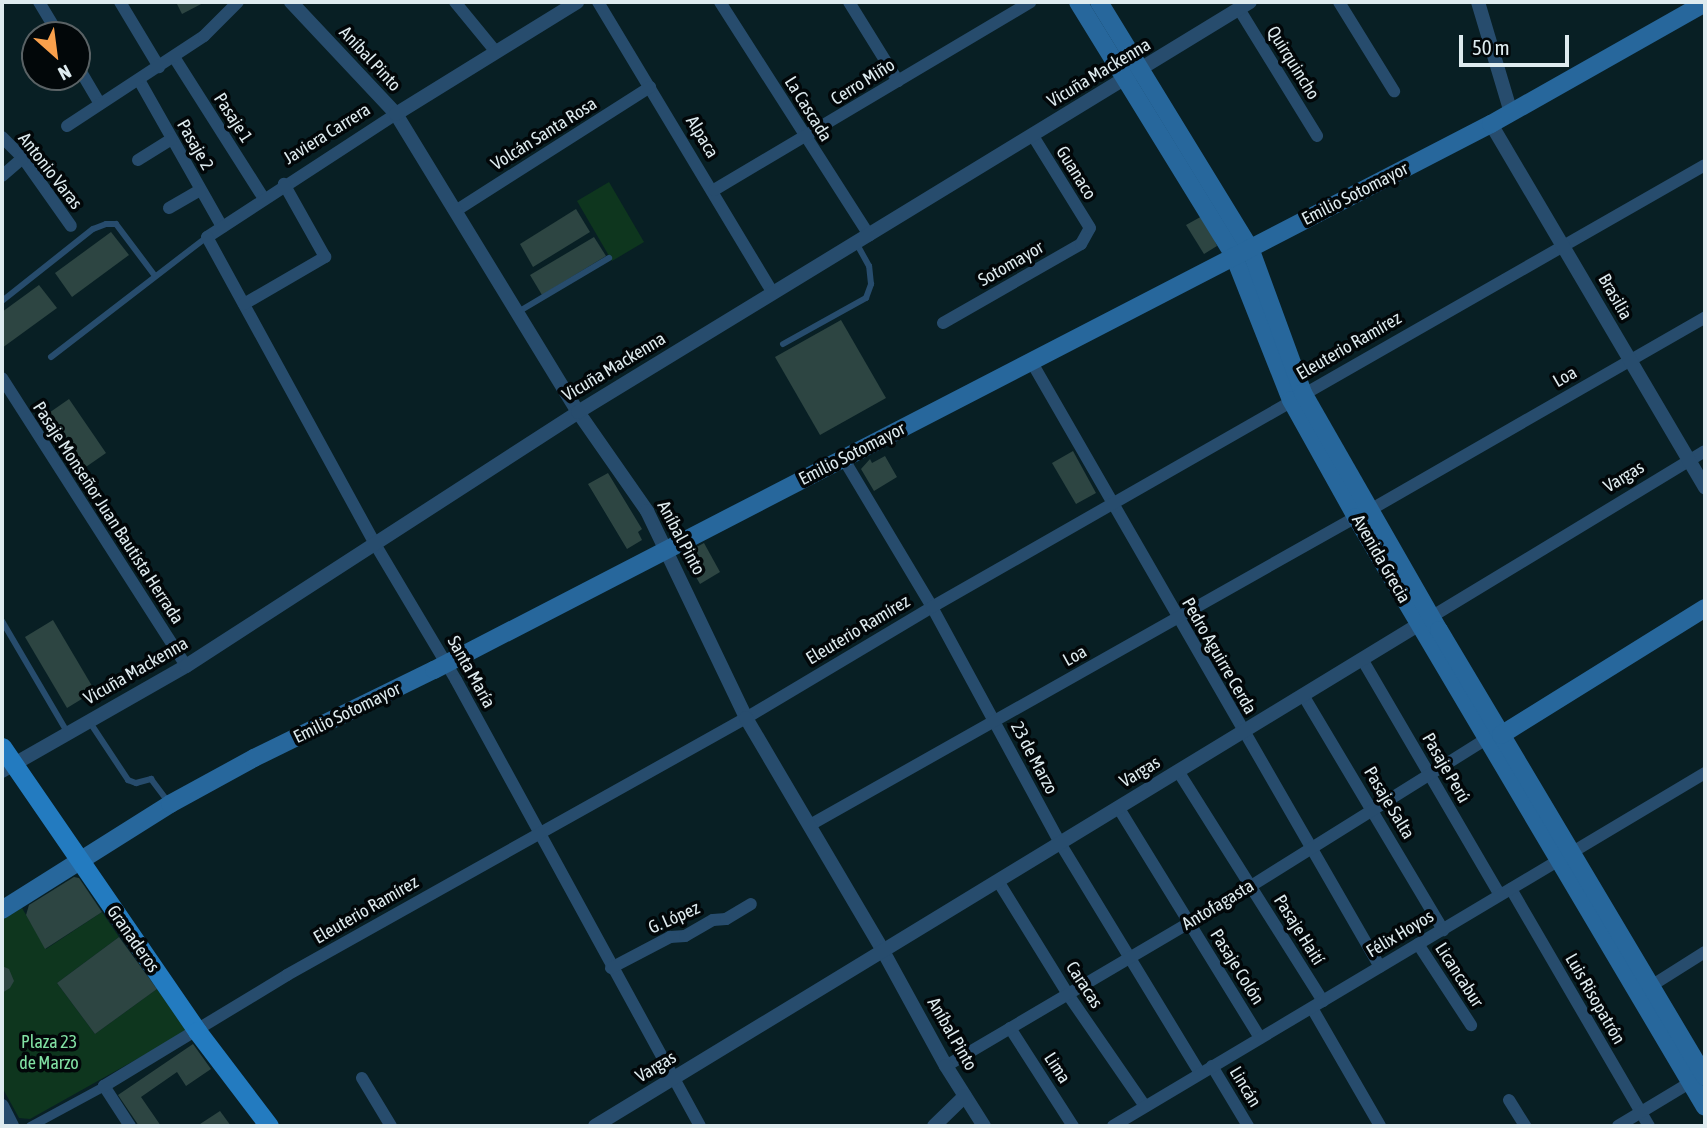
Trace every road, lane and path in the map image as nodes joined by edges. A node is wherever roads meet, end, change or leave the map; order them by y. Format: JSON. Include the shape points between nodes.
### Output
{"nodes":[{"id":1,"x":40,"y":2,"type":"edge"},
{"id":2,"x":120,"y":2,"type":"edge"},
{"id":3,"x":238,"y":2,"type":"edge"},
{"id":4,"x":291,"y":2,"type":"edge"},
{"id":5,"x":455,"y":2,"type":"edge"},
{"id":6,"x":577,"y":2,"type":"edge"},
{"id":7,"x":598,"y":2,"type":"edge"},
{"id":8,"x":720,"y":2,"type":"edge"},
{"id":9,"x":849,"y":2,"type":"edge"},
{"id":10,"x":1030,"y":2,"type":"edge"},
{"id":11,"x":1078,"y":2,"type":"edge"},
{"id":12,"x":1099,"y":2,"type":"edge"},
{"id":13,"x":1339,"y":2,"type":"edge"},
{"id":14,"x":1478,"y":2,"type":"edge"},
{"id":15,"x":1705,"y":3,"type":"edge"},
{"id":16,"x":1245,"y":5,"type":"edge"},
{"id":17,"x":51,"y":21,"type":"edge"},
{"id":18,"x":496,"y":52,"type":"junction"},
{"id":19,"x":174,"y":57,"type":"junction"},
{"id":20,"x":159,"y":67,"type":"junction"},
{"id":21,"x":1133,"y":75,"type":"junction"},
{"id":22,"x":139,"y":80,"type":"junction"},
{"id":23,"x":898,"y":80,"type":"junction"},
{"id":24,"x":650,"y":87,"type":"junction"},
{"id":25,"x":91,"y":89,"type":"edge"},
{"id":26,"x":1394,"y":91,"type":"dead end"},
{"id":27,"x":100,"y":104,"type":"junction"},
{"id":28,"x":1511,"y":113,"type":"junction"},
{"id":29,"x":396,"y":114,"type":"junction"},
{"id":30,"x":1491,"y":124,"type":"junction"},
{"id":31,"x":67,"y":125,"type":"dead end"},
{"id":32,"x":1317,"y":135,"type":"dead end"},
{"id":33,"x":1033,"y":136,"type":"junction"},
{"id":34,"x":2,"y":137,"type":"edge"},
{"id":35,"x":806,"y":138,"type":"junction"},
{"id":36,"x":171,"y":139,"type":"junction"},
{"id":37,"x":23,"y":158,"type":"junction"},
{"id":38,"x":138,"y":160,"type":"dead end"},
{"id":39,"x":1705,"y":165,"type":"edge"},
{"id":40,"x":2,"y":176,"type":"edge"},
{"id":41,"x":284,"y":184,"type":"junction"},
{"id":42,"x":201,"y":190,"type":"junction"},
{"id":43,"x":713,"y":190,"type":"junction"},
{"id":44,"x":263,"y":197,"type":"junction"},
{"id":45,"x":169,"y":208,"type":"dead end"},
{"id":46,"x":457,"y":210,"type":"junction"},
{"id":47,"x":71,"y":226,"type":"dead end"},
{"id":48,"x":222,"y":227,"type":"junction"},
{"id":49,"x":1090,"y":228,"type":"joint"},
{"id":50,"x":207,"y":237,"type":"junction"},
{"id":51,"x":862,"y":239,"type":"junction"},
{"id":52,"x":1563,"y":246,"type":"junction"},
{"id":53,"x":1242,"y":252,"type":"junction"},
{"id":54,"x":609,"y":258,"type":"dead end"},
{"id":55,"x":155,"y":276,"type":"junction"},
{"id":56,"x":773,"y":293,"type":"junction"},
{"id":57,"x":2,"y":301,"type":"edge"},
{"id":58,"x":244,"y":304,"type":"junction"},
{"id":59,"x":518,"y":312,"type":"junction"},
{"id":60,"x":1705,"y":317,"type":"edge"},
{"id":61,"x":943,"y":323,"type":"dead end"},
{"id":62,"x":783,"y":344,"type":"dead end"},
{"id":63,"x":51,"y":357,"type":"dead end"},
{"id":64,"x":1629,"y":359,"type":"junction"},
{"id":65,"x":1031,"y":361,"type":"junction"},
{"id":66,"x":2,"y":378,"type":"edge"},
{"id":67,"x":1297,"y":397,"type":"junction"},
{"id":68,"x":578,"y":412,"type":"junction"},
{"id":69,"x":1705,"y":451,"type":"edge"},
{"id":70,"x":843,"y":458,"type":"junction"},
{"id":71,"x":1689,"y":460,"type":"junction"},
{"id":72,"x":1705,"y":488,"type":"edge"},
{"id":73,"x":1111,"y":504,"type":"junction"},
{"id":74,"x":1363,"y":513,"type":"junction"},
{"id":75,"x":375,"y":544,"type":"junction"},
{"id":76,"x":668,"y":549,"type":"junction"},
{"id":77,"x":932,"y":607,"type":"junction"},
{"id":78,"x":1705,"y":608,"type":"edge"},
{"id":79,"x":1178,"y":620,"type":"junction"},
{"id":80,"x":1425,"y":620,"type":"junction"},
{"id":81,"x":2,"y":621,"type":"edge"},
{"id":82,"x":1362,"y":659,"type":"junction"},
{"id":83,"x":446,"y":663,"type":"junction"},
{"id":84,"x":186,"y":666,"type":"junction"},
{"id":85,"x":1303,"y":695,"type":"junction"},
{"id":86,"x":746,"y":718,"type":"junction"},
{"id":87,"x":89,"y":721,"type":"junction"},
{"id":88,"x":995,"y":721,"type":"junction"},
{"id":89,"x":1243,"y":731,"type":"junction"},
{"id":90,"x":68,"y":734,"type":"junction"},
{"id":91,"x":1494,"y":737,"type":"junction"},
{"id":92,"x":2,"y":747,"type":"edge"},
{"id":93,"x":7,"y":768,"type":"edge"},
{"id":94,"x":1178,"y":771,"type":"junction"},
{"id":95,"x":1705,"y":773,"type":"edge"},
{"id":96,"x":1430,"y":774,"type":"junction"},
{"id":97,"x":170,"y":804,"type":"junction"},
{"id":98,"x":1118,"y":807,"type":"junction"},
{"id":99,"x":1374,"y":810,"type":"junction"},
{"id":100,"x":810,"y":825,"type":"junction"},
{"id":101,"x":538,"y":832,"type":"junction"},
{"id":102,"x":1060,"y":843,"type":"junction"},
{"id":103,"x":1312,"y":848,"type":"junction"},
{"id":104,"x":1565,"y":856,"type":"junction"},
{"id":105,"x":79,"y":861,"type":"junction"},
{"id":106,"x":998,"y":881,"type":"junction"},
{"id":107,"x":1251,"y":886,"type":"junction"},
{"id":108,"x":1505,"y":892,"type":"junction"},
{"id":109,"x":751,"y":904,"type":"dead end"},
{"id":110,"x":2,"y":910,"type":"edge"},
{"id":111,"x":1189,"y":923,"type":"junction"},
{"id":112,"x":1443,"y":930,"type":"junction"},
{"id":113,"x":1418,"y":944,"type":"junction"},
{"id":114,"x":883,"y":951,"type":"junction"},
{"id":115,"x":1705,"y":953,"type":"edge"},
{"id":116,"x":1129,"y":958,"type":"junction"},
{"id":117,"x":1380,"y":967,"type":"junction"},
{"id":118,"x":611,"y":968,"type":"junction"},
{"id":119,"x":1651,"y":986,"type":"junction"},
{"id":120,"x":1069,"y":996,"type":"junction"},
{"id":121,"x":1317,"y":1004,"type":"junction"},
{"id":122,"x":1471,"y":1025,"type":"dead end"},
{"id":123,"x":1010,"y":1028,"type":"junction"},
{"id":124,"x":197,"y":1031,"type":"junction"},
{"id":125,"x":1260,"y":1038,"type":"junction"},
{"id":126,"x":946,"y":1066,"type":"junction"},
{"id":127,"x":1212,"y":1066,"type":"junction"},
{"id":128,"x":1199,"y":1072,"type":"junction"},
{"id":129,"x":362,"y":1078,"type":"dead end"},
{"id":130,"x":673,"y":1079,"type":"junction"},
{"id":131,"x":1698,"y":1080,"type":"edge"},
{"id":132,"x":104,"y":1086,"type":"junction"},
{"id":133,"x":965,"y":1096,"type":"junction"},
{"id":134,"x":1509,"y":1100,"type":"dead end"},
{"id":135,"x":2,"y":1106,"type":"edge"},
{"id":136,"x":1145,"y":1106,"type":"junction"},
{"id":137,"x":1705,"y":1107,"type":"edge"},
{"id":138,"x":1641,"y":1113,"type":"junction"},
{"id":139,"x":12,"y":1126,"type":"edge"},
{"id":140,"x":30,"y":1126,"type":"edge"},
{"id":141,"x":130,"y":1126,"type":"edge"},
{"id":142,"x":269,"y":1126,"type":"edge"},
{"id":143,"x":391,"y":1126,"type":"edge"},
{"id":144,"x":595,"y":1126,"type":"edge"},
{"id":145,"x":700,"y":1126,"type":"edge"},
{"id":146,"x":934,"y":1126,"type":"edge"},
{"id":147,"x":984,"y":1126,"type":"edge"},
{"id":148,"x":1073,"y":1126,"type":"edge"},
{"id":149,"x":1115,"y":1126,"type":"edge"},
{"id":150,"x":1248,"y":1126,"type":"edge"},
{"id":151,"x":1380,"y":1126,"type":"edge"},
{"id":152,"x":1525,"y":1126,"type":"edge"},
{"id":153,"x":1618,"y":1126,"type":"edge"},
{"id":154,"x":1649,"y":1126,"type":"edge"}],
"edges":[{"from":1,"to":17,"type":"street"},
{"from":2,"to":20,"type":"street"},
{"from":3,"to":19,"type":"street","via":[[204,36]]},
{"from":4,"to":29,"type":"street","name":"Aníbal Pinto"},
{"from":5,"to":18,"type":"street"},
{"from":6,"to":18,"type":"street","name":"Javiera Carrera"},
{"from":7,"to":24,"type":"street","name":"Alpaca"},
{"from":8,"to":35,"type":"street","name":"La Cascada"},
{"from":9,"to":23,"type":"street"},
{"from":10,"to":23,"type":"street","name":"Cerro Miño"},
{"from":11,"to":21,"type":"main road","name":"Avenida Grecia"},
{"from":12,"to":21,"type":"main road","name":"Avenida Grecia"},
{"from":13,"to":26,"type":"street"},
{"from":14,"to":28,"type":"street"},
{"from":15,"to":28,"type":"main road","name":"Emilio Sotomayor"},
{"from":16,"to":21,"type":"street","name":"Vicuña Mackenna"},
{"from":16,"to":32,"type":"street","name":"Quirquincho"},
{"from":18,"to":29,"type":"street","name":"Javiera Carrera"},
{"from":19,"to":20,"type":"street"},
{"from":19,"to":44,"type":"street","name":"Pasaje 1"},
{"from":20,"to":22,"type":"street"},
{"from":21,"to":33,"type":"street","name":"Vicuña Mackenna"},
{"from":21,"to":53,"type":"main road","name":"Avenida Grecia"},
{"from":22,"to":27,"type":"street"},
{"from":22,"to":36,"type":"street","name":"Pasaje 2"},
{"from":23,"to":35,"type":"street","name":"Cerro Miño"},
{"from":24,"to":43,"type":"street","name":"Alpaca"},
{"from":24,"to":46,"type":"street","name":"Volcán Santa Rosa"},
{"from":25,"to":27,"type":"street"},
{"from":27,"to":31,"type":"street"},
{"from":28,"to":30,"type":"main road","name":"Emilio Sotomayor"},
{"from":29,"to":41,"type":"street","name":"Javiera Carrera"},
{"from":29,"to":46,"type":"street","name":"Aníbal Pinto"},
{"from":30,"to":52,"type":"street","name":"Brasilia"},
{"from":30,"to":53,"type":"main road","name":"Emilio Sotomayor"},
{"from":33,"to":49,"type":"street","name":"Guanaco"},
{"from":33,"to":51,"type":"street","name":"Vicuña Mackenna"},
{"from":34,"to":37,"type":"street","name":"Antonio Varas"},
{"from":35,"to":43,"type":"street","name":"Cerro Miño"},
{"from":35,"to":51,"type":"street","name":"La Cascada"},
{"from":36,"to":38,"type":"street"},
{"from":36,"to":42,"type":"street","name":"Pasaje 2"},
{"from":37,"to":40,"type":"street"},
{"from":37,"to":47,"type":"street","name":"Antonio Varas"},
{"from":39,"to":52,"type":"street","name":"Eleuterio Ramírez"},
{"from":41,"to":44,"type":"street","name":"Javiera Carrera"},
{"from":41,"to":58,"type":"street","via":[[325,257]]},
{"from":42,"to":45,"type":"street"},
{"from":42,"to":48,"type":"street","name":"Pasaje 2"},
{"from":43,"to":56,"type":"street","name":"Alpaca"},
{"from":44,"to":48,"type":"street","name":"Javiera Carrera"},
{"from":46,"to":59,"type":"street","name":"Aníbal Pinto"},
{"from":48,"to":50,"type":"street","name":"Javiera Carrera"},
{"from":49,"to":61,"type":"street","name":"Sotomayor","via":[[1081,244]]},
{"from":50,"to":55,"type":"lane"},
{"from":50,"to":58,"type":"street","name":"Santa María"},
{"from":51,"to":56,"type":"street","name":"Vicuña Mackenna"},
{"from":51,"to":62,"type":"lane","via":[[871,284],[866,298]]},
{"from":52,"to":64,"type":"street","name":"Brasilia"},
{"from":52,"to":67,"type":"street","name":"Eleuterio Ramírez"},
{"from":53,"to":65,"type":"main road","name":"Emilio Sotomayor"},
{"from":53,"to":67,"type":"main road","name":"Avenida Grecia"},
{"from":54,"to":59,"type":"lane"},
{"from":55,"to":57,"type":"lane","via":[[116,224],[106,224],[93,229]]},
{"from":55,"to":63,"type":"lane"},
{"from":56,"to":68,"type":"street","name":"Vicuña Mackenna"},
{"from":58,"to":75,"type":"street","name":"Santa María"},
{"from":59,"to":68,"type":"street","name":"Aníbal Pinto"},
{"from":60,"to":64,"type":"street","name":"Loa"},
{"from":64,"to":71,"type":"street","name":"Brasilia"},
{"from":64,"to":74,"type":"street","name":"Loa"},
{"from":65,"to":70,"type":"main road","name":"Emilio Sotomayor"},
{"from":65,"to":73,"type":"street","name":"Pedro Aguirre Cerda"},
{"from":66,"to":84,"type":"street","name":"Pasaje Monseñor Juan Bautista Herrada"},
{"from":67,"to":73,"type":"street","name":"Eleuterio Ramírez"},
{"from":67,"to":74,"type":"main road","name":"Avenida Grecia"},
{"from":68,"to":75,"type":"street","name":"Vicuña Mackenna"},
{"from":68,"to":76,"type":"street","name":"Aníbal Pinto"},
{"from":69,"to":71,"type":"street","name":"Vargas"},
{"from":70,"to":76,"type":"main road","name":"Emilio Sotomayor"},
{"from":70,"to":77,"type":"street","name":"23 de Marzo"},
{"from":71,"to":72,"type":"street","name":"Brasilia"},
{"from":71,"to":80,"type":"street","name":"Vargas"},
{"from":73,"to":77,"type":"street","name":"Eleuterio Ramírez"},
{"from":73,"to":79,"type":"street","name":"Pedro Aguirre Cerda"},
{"from":74,"to":79,"type":"street","name":"Loa"},
{"from":74,"to":80,"type":"main road","name":"Avenida Grecia"},
{"from":75,"to":83,"type":"street","name":"Santa María"},
{"from":75,"to":84,"type":"street","name":"Vicuña Mackenna"},
{"from":76,"to":83,"type":"main road","name":"Emilio Sotomayor"},
{"from":76,"to":86,"type":"street","name":"Aníbal Pinto"},
{"from":77,"to":86,"type":"street","name":"Eleuterio Ramírez"},
{"from":77,"to":88,"type":"street","name":"23 de Marzo"},
{"from":78,"to":91,"type":"main road","name":"Antofagasta"},
{"from":79,"to":88,"type":"street","name":"Loa"},
{"from":79,"to":89,"type":"street","name":"Pedro Aguirre Cerda"},
{"from":80,"to":82,"type":"street","name":"Vargas"},
{"from":80,"to":91,"type":"main road","name":"Avenida Grecia"},
{"from":81,"to":90,"type":"lane"},
{"from":82,"to":85,"type":"street","name":"Vargas"},
{"from":82,"to":96,"type":"street","name":"Pasaje Perú"},
{"from":83,"to":97,"type":"main road","name":"Emilio Sotomayor"},
{"from":83,"to":101,"type":"street","name":"Santa María"},
{"from":84,"to":87,"type":"street","name":"Vicuña Mackenna"},
{"from":85,"to":89,"type":"street","name":"Vargas"},
{"from":85,"to":99,"type":"street","name":"Pasaje Salta"},
{"from":86,"to":100,"type":"street","name":"Aníbal Pinto"},
{"from":86,"to":101,"type":"street","name":"Eleuterio Ramírez"},
{"from":87,"to":90,"type":"street","name":"Vicuña Mackenna"},
{"from":87,"to":97,"type":"lane","via":[[128,780],[152,779]]},
{"from":88,"to":100,"type":"street","name":"Loa"},
{"from":88,"to":102,"type":"street","name":"23 de Marzo"},
{"from":89,"to":94,"type":"street","name":"Vargas"},
{"from":89,"to":103,"type":"street","name":"Pedro Aguirre Cerda"},
{"from":90,"to":93,"type":"street","name":"Vicuña Mackenna"},
{"from":91,"to":96,"type":"street","name":"Antofagasta"},
{"from":91,"to":104,"type":"main road","name":"Avenida Grecia"},
{"from":92,"to":93,"type":"main road","name":"Granaderos"},
{"from":93,"to":105,"type":"main road","name":"Granaderos"},
{"from":94,"to":98,"type":"street","name":"Vargas"},
{"from":94,"to":107,"type":"street","name":"Pasaje Haití"},
{"from":95,"to":104,"type":"street","name":"Félix Hoyos"},
{"from":96,"to":99,"type":"street","name":"Antofagasta"},
{"from":96,"to":108,"type":"street","name":"Pasaje Perú"},
{"from":97,"to":105,"type":"main road","name":"Emilio Sotomayor"},
{"from":98,"to":102,"type":"street","name":"Vargas"},
{"from":98,"to":111,"type":"street","name":"Pasaje Colón"},
{"from":99,"to":103,"type":"street","name":"Antofagasta"},
{"from":99,"to":112,"type":"street","name":"Pasaje Salta"},
{"from":100,"to":114,"type":"street","name":"Aníbal Pinto"},
{"from":101,"to":118,"type":"street","name":"Santa María"},
{"from":101,"to":124,"type":"street","name":"Eleuterio Ramírez"},
{"from":102,"to":106,"type":"street","name":"Vargas"},
{"from":102,"to":116,"type":"street","name":"23 de Marzo"},
{"from":103,"to":107,"type":"street","name":"Antofagasta"},
{"from":103,"to":117,"type":"street","name":"Pedro Aguirre Cerda"},
{"from":104,"to":108,"type":"street","name":"Félix Hoyos"},
{"from":104,"to":119,"type":"main road","name":"Avenida Grecia"},
{"from":104,"to":131,"type":"main road","name":"Avenida Grecia"},
{"from":105,"to":110,"type":"main road","name":"Emilio Sotomayor"},
{"from":105,"to":124,"type":"main road","name":"Granaderos"},
{"from":106,"to":114,"type":"street","name":"Vargas"},
{"from":106,"to":120,"type":"street","name":"Caracas"},
{"from":107,"to":111,"type":"street","name":"Antofagasta"},
{"from":107,"to":121,"type":"street","name":"Pasaje Haití"},
{"from":108,"to":112,"type":"street","name":"Félix Hoyos"},
{"from":108,"to":138,"type":"street","name":"Luis Risopatrón"},
{"from":109,"to":118,"type":"street","name":"G. López","via":[[685,936],[670,937]]},
{"from":111,"to":116,"type":"street","name":"Antofagasta"},
{"from":111,"to":125,"type":"street","name":"Pasaje Colón"},
{"from":112,"to":113,"type":"street","name":"Félix Hoyos"},
{"from":113,"to":117,"type":"street","name":"Félix Hoyos"},
{"from":113,"to":122,"type":"street","name":"Licancabur"},
{"from":114,"to":126,"type":"street","name":"Aníbal Pinto"},
{"from":114,"to":130,"type":"street","name":"Vargas"},
{"from":115,"to":119,"type":"street"},
{"from":116,"to":120,"type":"street","name":"Antofagasta"},
{"from":116,"to":128,"type":"street","name":"23 de Marzo"},
{"from":117,"to":121,"type":"street","name":"Félix Hoyos"},
{"from":118,"to":130,"type":"street","name":"Santa María"},
{"from":119,"to":131,"type":"main road","name":"Avenida Grecia"},
{"from":120,"to":123,"type":"street","name":"Antofagasta"},
{"from":120,"to":136,"type":"street","name":"Caracas"},
{"from":121,"to":125,"type":"street","name":"Félix Hoyos"},
{"from":121,"to":151,"type":"street"},
{"from":123,"to":126,"type":"street","name":"Antofagasta"},
{"from":123,"to":148,"type":"street","name":"Lima"},
{"from":124,"to":132,"type":"street","name":"Eleuterio Ramírez"},
{"from":124,"to":142,"type":"main road","name":"Granaderos"},
{"from":125,"to":127,"type":"street","name":"Félix Hoyos"},
{"from":126,"to":133,"type":"street","name":"Aníbal Pinto"},
{"from":127,"to":128,"type":"street","name":"Félix Hoyos"},
{"from":127,"to":150,"type":"street","name":"Lincán"},
{"from":128,"to":136,"type":"street","name":"Félix Hoyos"},
{"from":129,"to":143,"type":"street"},
{"from":130,"to":144,"type":"street","name":"Vargas"},
{"from":130,"to":145,"type":"street","name":"Santa María"},
{"from":131,"to":137,"type":"main road","name":"Avenida Grecia"},
{"from":131,"to":138,"type":"street"},
{"from":132,"to":140,"type":"street","name":"Eleuterio Ramírez"},
{"from":132,"to":141,"type":"street"},
{"from":133,"to":146,"type":"street"},
{"from":133,"to":147,"type":"street","name":"Aníbal Pinto"},
{"from":134,"to":152,"type":"street"},
{"from":135,"to":139,"type":"street"},
{"from":136,"to":149,"type":"street","name":"Félix Hoyos"},
{"from":138,"to":153,"type":"street"},
{"from":138,"to":154,"type":"street","name":"Luis Risopatrón"}]}
